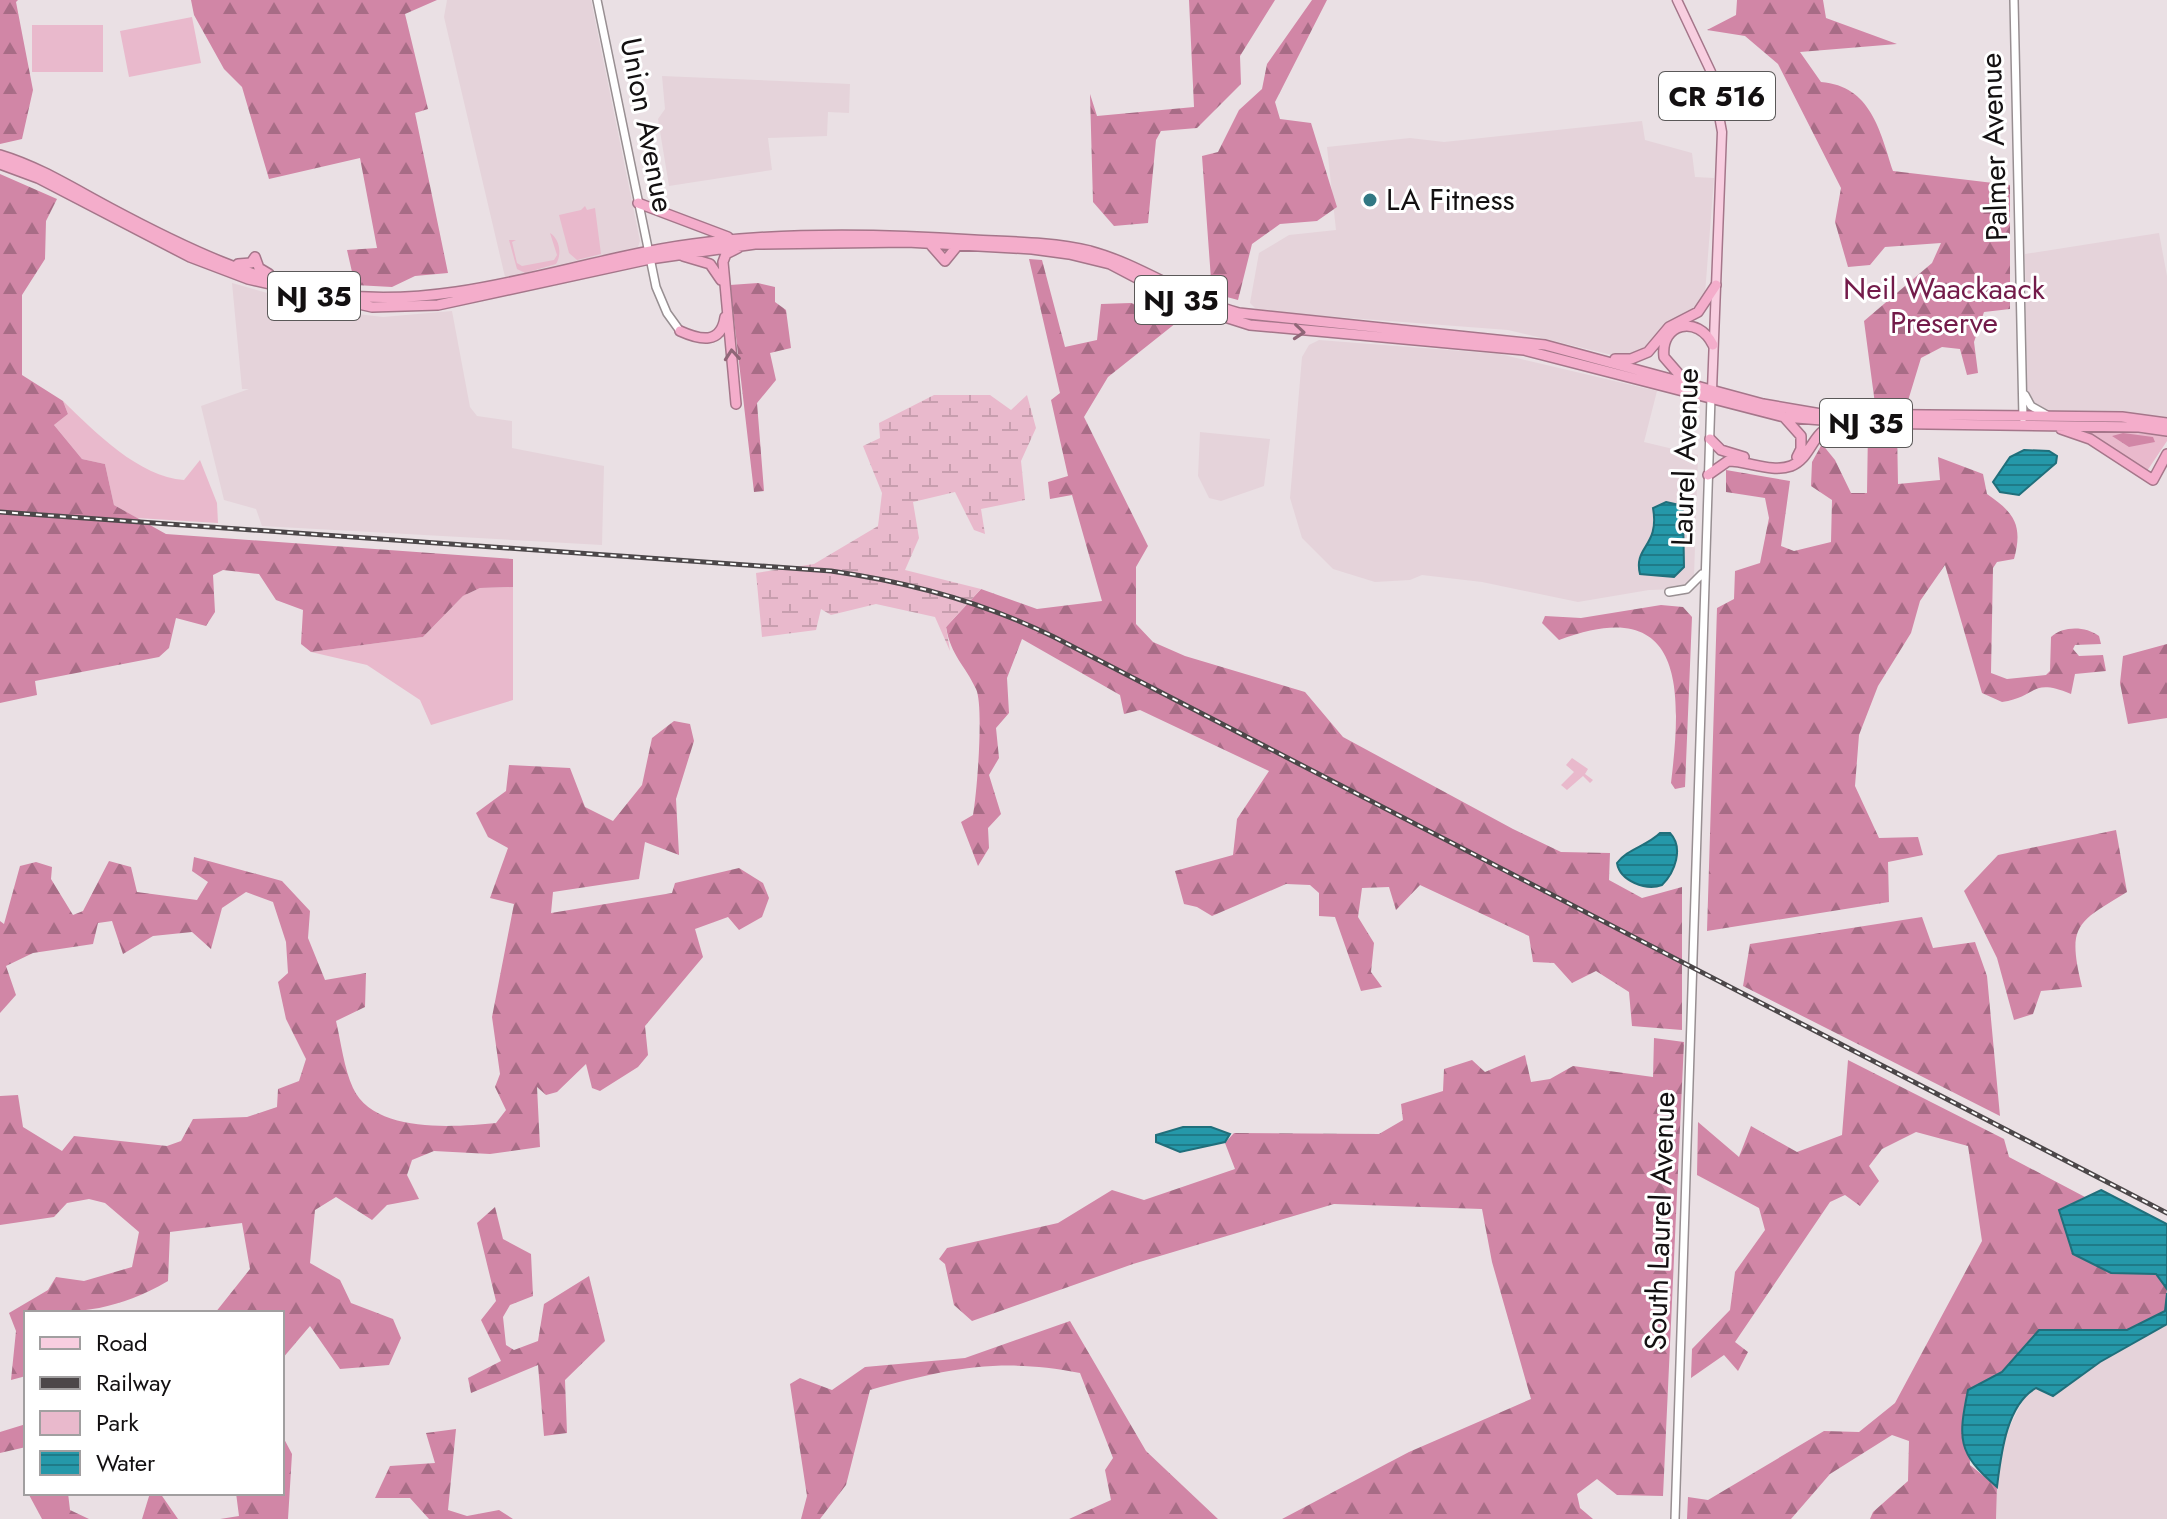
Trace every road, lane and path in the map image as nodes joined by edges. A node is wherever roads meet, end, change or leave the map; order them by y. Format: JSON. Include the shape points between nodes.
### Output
{"nodes":[{"id":1,"x":597,"y":0,"type":"edge"},
{"id":2,"x":1677,"y":0,"type":"edge"},
{"id":3,"x":2014,"y":0,"type":"edge"},
{"id":4,"x":0,"y":155,"type":"edge"},
{"id":5,"x":0,"y":164,"type":"edge"},
{"id":6,"x":638,"y":203,"type":"junction"},
{"id":7,"x":654,"y":210,"type":"junction"},
{"id":8,"x":641,"y":217,"type":"junction"},
{"id":9,"x":739,"y":242,"type":"junction"},
{"id":10,"x":930,"y":244,"type":"junction"},
{"id":11,"x":958,"y":245,"type":"junction"},
{"id":12,"x":675,"y":255,"type":"junction"},
{"id":13,"x":649,"y":256,"type":"junction"},
{"id":14,"x":224,"y":262,"type":"junction"},
{"id":15,"x":286,"y":283,"type":"junction"},
{"id":16,"x":1716,"y":285,"type":"junction"},
{"id":17,"x":725,"y":291,"type":"junction"},
{"id":18,"x":727,"y":306,"type":"junction"},
{"id":19,"x":680,"y":331,"type":"joint"},
{"id":20,"x":1713,"y":345,"type":"junction"},
{"id":21,"x":1581,"y":354,"type":"junction"},
{"id":22,"x":1694,"y":386,"type":"junction"},
{"id":23,"x":2022,"y":389,"type":"junction"},
{"id":24,"x":1711,"y":394,"type":"junction"},
{"id":25,"x":736,"y":404,"type":"dead end"},
{"id":26,"x":1784,"y":417,"type":"junction"},
{"id":27,"x":2023,"y":420,"type":"junction"},
{"id":28,"x":2046,"y":421,"type":"junction"},
{"id":29,"x":1847,"y":423,"type":"junction"},
{"id":30,"x":2167,"y":423,"type":"edge"},
{"id":31,"x":2167,"y":431,"type":"edge"},
{"id":32,"x":1710,"y":439,"type":"junction"},
{"id":33,"x":2167,"y":454,"type":"edge"},
{"id":34,"x":1708,"y":475,"type":"junction"},
{"id":35,"x":1704,"y":573,"type":"junction"},
{"id":36,"x":1669,"y":592,"type":"dead end"},
{"id":37,"x":1693,"y":924,"type":"joint"},
{"id":38,"x":1675,"y":1519,"type":"edge"}],
"edges":[{"from":1,"to":6,"type":"main road","name":"Union Avenue"},
{"from":2,"to":16,"type":"main road","name":"Laurel Avenue","number":"CR 516","via":[[1707,61],[1720,109]]},
{"from":3,"to":23,"type":"main road","name":"Palmer Avenue"},
{"from":4,"to":14,"type":"highway","number":"NJ 35"},
{"from":5,"to":13,"type":"highway","number":"NJ 35","via":[[43,180],[190,257],[248,279],[352,305],[438,305]]},
{"from":6,"to":7,"type":"highway"},
{"from":6,"to":8,"type":"main road","name":"Union Avenue"},
{"from":7,"to":8,"type":"highway"},
{"from":7,"to":9,"type":"highway"},
{"from":8,"to":13,"type":"main road","name":"Union Avenue"},
{"from":9,"to":10,"type":"highway","number":"NJ 35"},
{"from":9,"to":12,"type":"highway","number":"NJ 35"},
{"from":9,"to":13,"type":"highway","number":"NJ 35"},
{"from":9,"to":17,"type":"highway","via":[[723,259]]},
{"from":9,"to":21,"type":"highway","number":"NJ 35","via":[[783,235],[902,236],[1062,246],[1124,263],[1189,297],[1239,313],[1511,339]]},
{"from":10,"to":11,"type":"highway","number":"NJ 35"},
{"from":10,"to":11,"type":"highway","via":[[945,261]]},
{"from":11,"to":24,"type":"highway","number":"NJ 35","one_way":true,"via":[[1093,259],[1207,313],[1250,325],[1524,350]]},
{"from":12,"to":13,"type":"highway","number":"NJ 35"},
{"from":12,"to":17,"type":"highway","via":[[710,264]]},
{"from":13,"to":15,"type":"highway","number":"NJ 35","via":[[417,297],[336,294]]},
{"from":13,"to":19,"type":"main road","name":"Union Avenue","via":[[662,303]]},
{"from":14,"to":15,"type":"highway","number":"NJ 35"},
{"from":14,"to":15,"type":"highway","via":[[248,264],[255,257],[262,272]]},
{"from":16,"to":20,"type":"main road","name":"Laurel Avenue","number":"CR 516"},
{"from":16,"to":21,"type":"highway","via":[[1698,312],[1669,327],[1644,354],[1627,360]]},
{"from":17,"to":18,"type":"highway"},
{"from":18,"to":19,"type":"highway","via":[[722,329],[710,339]]},
{"from":25,"to":18,"type":"highway","one_way":true},
{"from":20,"to":22,"type":"highway","via":[[1705,331],[1693,326],[1666,339],[1666,362]]},
{"from":20,"to":24,"type":"main road","name":"Laurel Avenue","number":"CR 516"},
{"from":21,"to":22,"type":"highway","number":"NJ 35"},
{"from":22,"to":24,"type":"highway","number":"NJ 35"},
{"from":23,"to":27,"type":"main road","name":"Palmer Avenue"},
{"from":23,"to":28,"type":"main road"},
{"from":24,"to":26,"type":"highway","number":"NJ 35"},
{"from":24,"to":27,"type":"highway","number":"NJ 35","via":[[1821,414]]},
{"from":24,"to":32,"type":"main road","name":"Laurel Avenue"},
{"from":26,"to":29,"type":"highway","number":"NJ 35"},
{"from":26,"to":32,"type":"highway","via":[[1802,440],[1799,454],[1790,462],[1727,453]]},
{"from":27,"to":28,"type":"highway","number":"NJ 35"},
{"from":27,"to":29,"type":"highway","number":"NJ 35"},
{"from":28,"to":30,"type":"highway","number":"NJ 35","via":[[2122,417]]},
{"from":28,"to":31,"type":"highway","number":"NJ 35"},
{"from":28,"to":33,"type":"highway","via":[[2090,439],[2153,480]]},
{"from":29,"to":34,"type":"highway","via":[[1822,430],[1804,457],[1789,467],[1728,461]]},
{"from":32,"to":34,"type":"main road","name":"Laurel Avenue"},
{"from":34,"to":35,"type":"main road","name":"Laurel Avenue"},
{"from":35,"to":36,"type":"main road","via":[[1687,589]]},
{"from":35,"to":37,"type":"main road","name":"Laurel Avenue"},
{"from":37,"to":38,"type":"main road","name":"South Laurel Avenue"}]}
